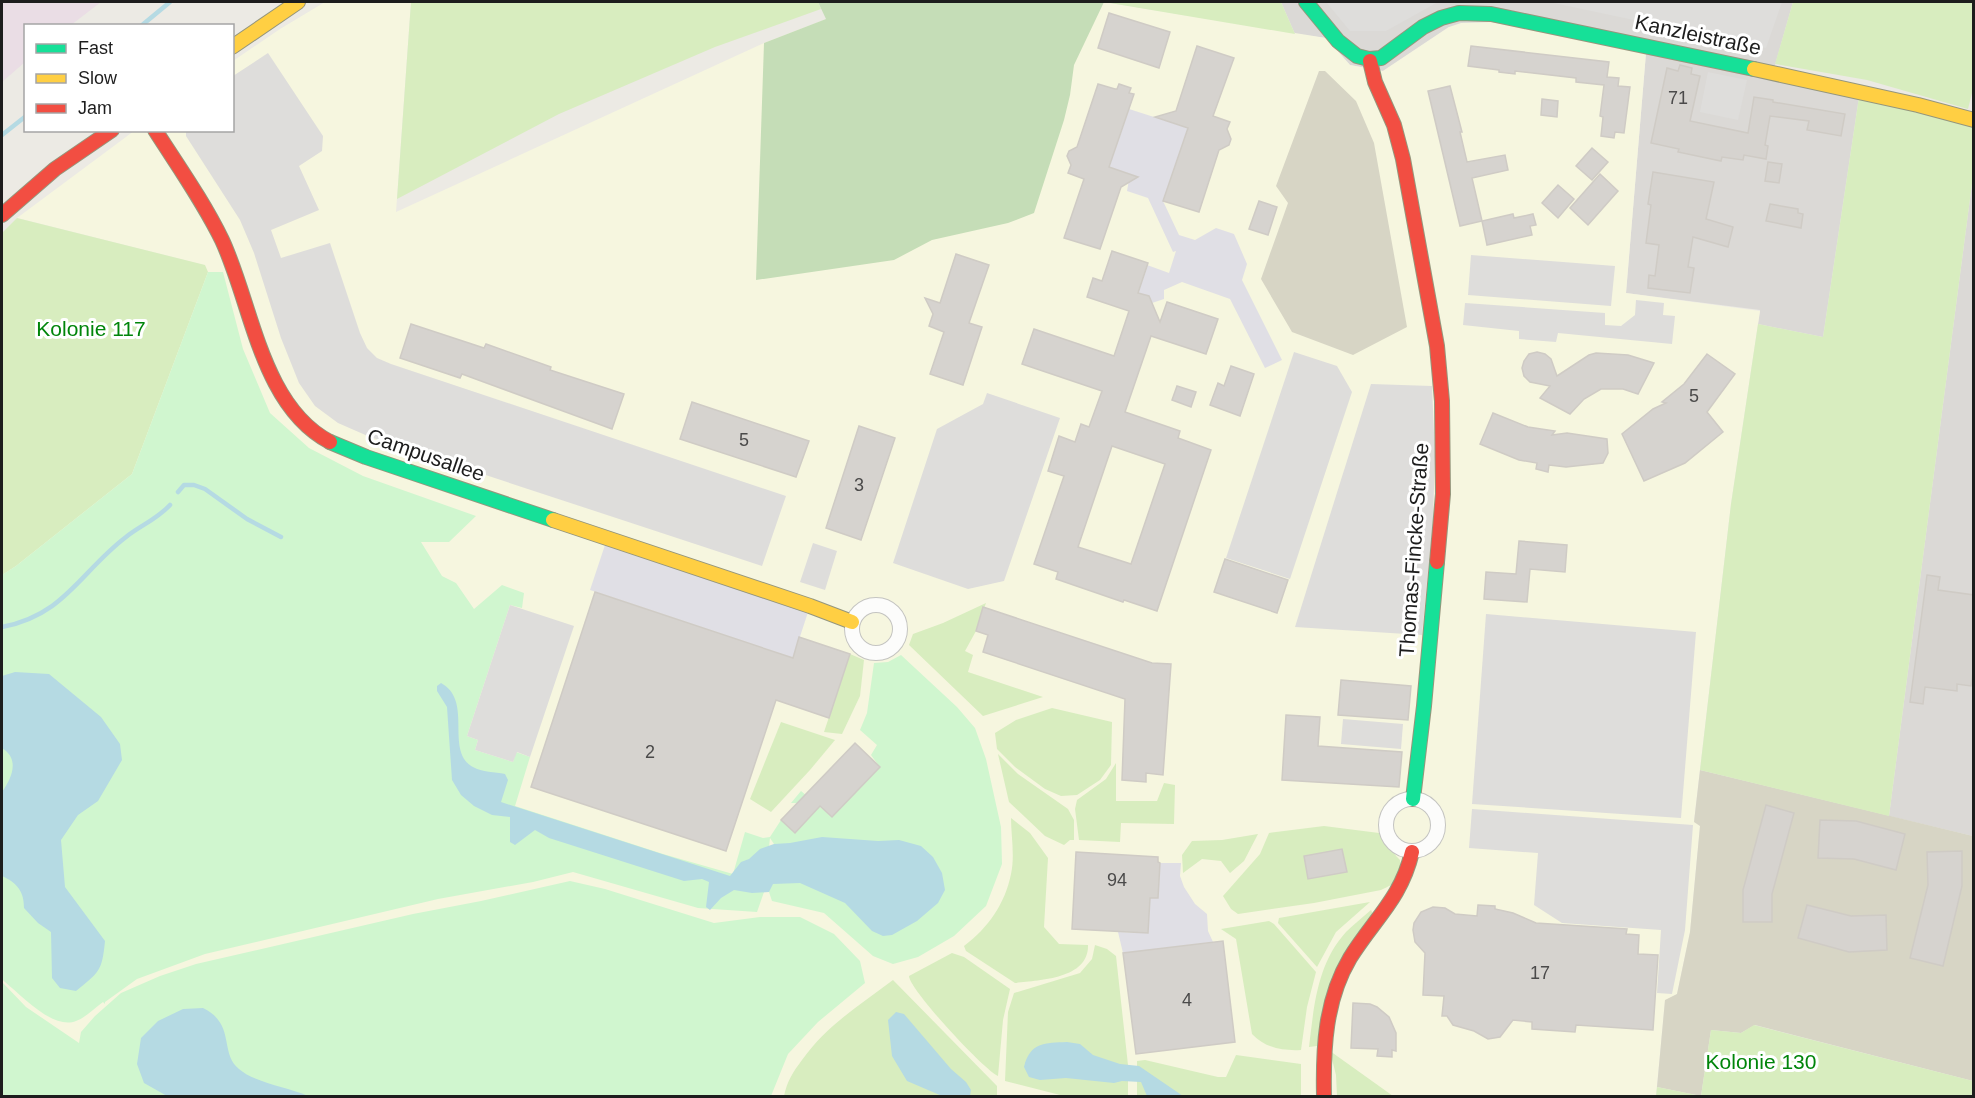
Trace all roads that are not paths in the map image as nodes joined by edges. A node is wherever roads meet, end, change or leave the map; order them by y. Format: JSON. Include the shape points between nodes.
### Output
{"nodes":[{"id":1,"x":298,"y":2,"type":"edge"},
{"id":2,"x":1305,"y":2,"type":"edge"},
{"id":3,"x":234,"y":46,"type":"edge"},
{"id":4,"x":1370,"y":61,"type":"junction"},
{"id":5,"x":1974,"y":120,"type":"edge"},
{"id":6,"x":109,"y":132,"type":"edge"},
{"id":7,"x":156,"y":132,"type":"edge"},
{"id":8,"x":2,"y":215,"type":"edge"},
{"id":9,"x":852,"y":622,"type":"dead end"},
{"id":10,"x":1413,"y":799,"type":"junction"},
{"id":11,"x":1412,"y":852,"type":"junction"},
{"id":12,"x":1324,"y":1096,"type":"edge"}],
"edges":[{"from":1,"to":3,"type":"street"},
{"from":2,"to":4,"type":"street","via":[[1338,42],[1357,57]]},
{"from":4,"to":5,"type":"street","name":"Kanzleistraße","via":[[1381,58],[1446,15],[1491,14],[1666,49]]},
{"from":4,"to":10,"type":"street","name":"Thomas-Fincke-Straße","via":[[1403,159],[1436,338],[1442,401],[1443,494]]},
{"from":6,"to":8,"type":"street","via":[[55,169]]},
{"from":7,"to":9,"type":"street","name":"Campusallee","via":[[207,211],[229,257],[274,377],[292,409],[325,439],[366,457]]},
{"from":10,"to":11,"type":"street","via":[[1432,809],[1438,825],[1433,841]]},
{"from":10,"to":11,"type":"street","via":[[1395,806],[1386,823],[1393,843]]},
{"from":11,"to":12,"type":"street","via":[[1396,897],[1348,960],[1335,993],[1324,1039]]}]}
